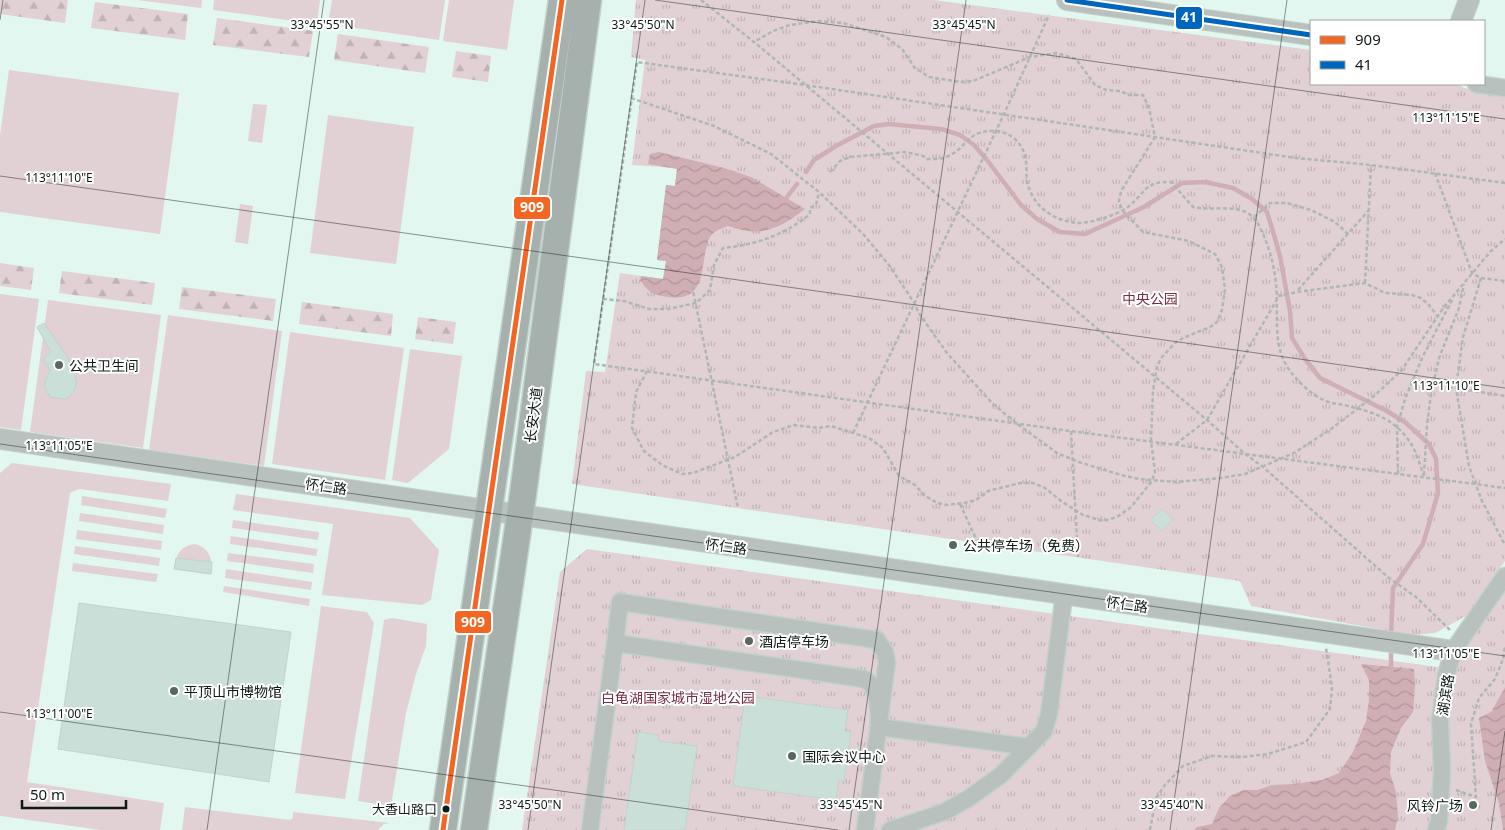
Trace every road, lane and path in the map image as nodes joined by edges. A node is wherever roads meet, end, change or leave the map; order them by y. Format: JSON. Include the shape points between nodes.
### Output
{"nodes":[{"id":1,"x":562,"y":0,"type":"edge"},
{"id":2,"x":588,"y":0,"type":"edge"},
{"id":3,"x":701,"y":0,"type":"edge"},
{"id":4,"x":1067,"y":0,"type":"edge"},
{"id":5,"x":1469,"y":0,"type":"edge"},
{"id":6,"x":1049,"y":15,"type":"dead end"},
{"id":7,"x":1461,"y":20,"type":"edge"},
{"id":8,"x":1310,"y":35,"type":"edge"},
{"id":9,"x":754,"y":42,"type":"junction"},
{"id":10,"x":1030,"y":56,"type":"junction"},
{"id":11,"x":805,"y":84,"type":"junction"},
{"id":12,"x":1483,"y":85,"type":"edge"},
{"id":13,"x":1505,"y":88,"type":"edge"},
{"id":14,"x":631,"y":98,"type":"junction"},
{"id":15,"x":1004,"y":114,"type":"junction"},
{"id":16,"x":996,"y":131,"type":"junction"},
{"id":17,"x":1156,"y":137,"type":"junction"},
{"id":18,"x":887,"y":153,"type":"junction"},
{"id":19,"x":1371,"y":165,"type":"junction"},
{"id":20,"x":830,"y":172,"type":"dead end"},
{"id":21,"x":1435,"y":173,"type":"junction"},
{"id":22,"x":1505,"y":183,"type":"edge"},
{"id":23,"x":819,"y":192,"type":"junction"},
{"id":24,"x":1122,"y":210,"type":"junction"},
{"id":25,"x":1369,"y":210,"type":"junction"},
{"id":26,"x":958,"y":212,"type":"junction"},
{"id":27,"x":1254,"y":217,"type":"junction"},
{"id":28,"x":1348,"y":234,"type":"junction"},
{"id":29,"x":1505,"y":239,"type":"edge"},
{"id":30,"x":1472,"y":273,"type":"junction"},
{"id":31,"x":1481,"y":278,"type":"junction"},
{"id":32,"x":1505,"y":281,"type":"edge"},
{"id":33,"x":1464,"y":282,"type":"junction"},
{"id":34,"x":1365,"y":283,"type":"junction"},
{"id":35,"x":692,"y":286,"type":"dead end"},
{"id":36,"x":1297,"y":292,"type":"junction"},
{"id":37,"x":1456,"y":292,"type":"junction"},
{"id":38,"x":603,"y":299,"type":"junction"},
{"id":39,"x":1276,"y":301,"type":"junction"},
{"id":40,"x":696,"y":302,"type":"junction"},
{"id":41,"x":915,"y":304,"type":"junction"},
{"id":42,"x":1438,"y":317,"type":"junction"},
{"id":43,"x":647,"y":371,"type":"junction"},
{"id":44,"x":1154,"y":376,"type":"junction"},
{"id":45,"x":712,"y":380,"type":"junction"},
{"id":46,"x":1449,"y":387,"type":"dead end"},
{"id":47,"x":1456,"y":388,"type":"junction"},
{"id":48,"x":1505,"y":396,"type":"edge"},
{"id":49,"x":868,"y":403,"type":"junction"},
{"id":50,"x":1357,"y":408,"type":"junction"},
{"id":51,"x":1207,"y":420,"type":"junction"},
{"id":52,"x":1016,"y":423,"type":"junction"},
{"id":53,"x":1397,"y":427,"type":"junction"},
{"id":54,"x":1070,"y":431,"type":"junction"},
{"id":55,"x":853,"y":433,"type":"junction"},
{"id":56,"x":0,"y":439,"type":"edge"},
{"id":57,"x":1151,"y":441,"type":"junction"},
{"id":58,"x":1176,"y":444,"type":"junction"},
{"id":59,"x":1244,"y":453,"type":"junction"},
{"id":60,"x":1073,"y":459,"type":"junction"},
{"id":61,"x":1278,"y":459,"type":"junction"},
{"id":62,"x":728,"y":460,"type":"junction"},
{"id":63,"x":1263,"y":467,"type":"junction"},
{"id":64,"x":1398,"y":474,"type":"junction"},
{"id":65,"x":1424,"y":477,"type":"junction"},
{"id":66,"x":1152,"y":480,"type":"junction"},
{"id":67,"x":1476,"y":485,"type":"junction"},
{"id":68,"x":1505,"y":488,"type":"edge"},
{"id":69,"x":960,"y":504,"type":"junction"},
{"id":70,"x":738,"y":508,"type":"dead end"},
{"id":71,"x":490,"y":510,"type":"junction"},
{"id":72,"x":1075,"y":510,"type":"junction"},
{"id":73,"x":520,"y":514,"type":"junction"},
{"id":74,"x":978,"y":543,"type":"dead end"},
{"id":75,"x":1505,"y":545,"type":"edge"},
{"id":76,"x":1078,"y":557,"type":"dead end"},
{"id":77,"x":1505,"y":576,"type":"edge"},
{"id":78,"x":1064,"y":595,"type":"junction"},
{"id":79,"x":1321,"y":632,"type":"junction"},
{"id":80,"x":615,"y":644,"type":"junction"},
{"id":81,"x":1457,"y":645,"type":"junction"},
{"id":82,"x":1505,"y":646,"type":"edge"},
{"id":83,"x":879,"y":726,"type":"junction"},
{"id":84,"x":1029,"y":747,"type":"junction"},
{"id":85,"x":1441,"y":787,"type":"junction"},
{"id":86,"x":443,"y":830,"type":"edge"},
{"id":87,"x":474,"y":830,"type":"edge"},
{"id":88,"x":590,"y":830,"type":"edge"},
{"id":89,"x":865,"y":830,"type":"edge"},
{"id":90,"x":890,"y":830,"type":"edge"},
{"id":91,"x":1150,"y":830,"type":"edge"},
{"id":92,"x":1436,"y":830,"type":"edge"}],
"edges":[{"from":1,"to":71,"type":"main road"},
{"from":2,"to":73,"type":"main road","name":"长安大道"},
{"from":3,"to":9,"type":"path"},
{"from":4,"to":8,"type":"street"},
{"from":5,"to":7,"type":"street"},
{"from":6,"to":10,"type":"path"},
{"from":9,"to":10,"type":"path","via":[[790,25],[843,23],[886,37],[902,49],[915,68],[929,76],[960,82],[991,75]]},
{"from":9,"to":11,"type":"path"},
{"from":10,"to":15,"type":"path"},
{"from":10,"to":17,"type":"path","via":[[1058,53],[1076,59],[1095,85],[1129,95],[1143,95]]},
{"from":11,"to":14,"type":"path","via":[[636,62]]},
{"from":11,"to":15,"type":"path"},
{"from":11,"to":18,"type":"path"},
{"from":12,"to":13,"type":"street"},
{"from":14,"to":23,"type":"path","via":[[714,126],[771,154]]},
{"from":14,"to":38,"type":"path"},
{"from":15,"to":16,"type":"path"},
{"from":15,"to":17,"type":"path"},
{"from":16,"to":18,"type":"path","via":[[973,135],[946,157],[927,159],[906,152]]},
{"from":16,"to":24,"type":"path","via":[[1018,140],[1024,152],[1031,192],[1036,204],[1047,214],[1071,222],[1091,222]]},
{"from":16,"to":26,"type":"path"},
{"from":17,"to":19,"type":"path","via":[[1296,158]]},
{"from":17,"to":24,"type":"path","via":[[1121,191],[1119,201]]},
{"from":18,"to":20,"type":"path","via":[[840,160]]},
{"from":18,"to":26,"type":"path"},
{"from":19,"to":21,"type":"path"},
{"from":19,"to":25,"type":"path"},
{"from":21,"to":22,"type":"path"},
{"from":21,"to":30,"type":"path"},
{"from":23,"to":40,"type":"path","via":[[810,214],[790,229],[746,245],[723,248],[714,265],[710,290]]},
{"from":23,"to":41,"type":"path","via":[[875,248]]},
{"from":24,"to":27,"type":"path","via":[[1148,186],[1171,182],[1194,207],[1235,209]]},
{"from":24,"to":44,"type":"path","via":[[1143,232],[1189,242],[1215,254],[1222,267],[1225,289],[1218,322],[1176,343],[1162,357]]},
{"from":25,"to":28,"type":"path"},
{"from":25,"to":34,"type":"path"},
{"from":26,"to":41,"type":"path"},
{"from":26,"to":44,"type":"path"},
{"from":27,"to":28,"type":"path","via":[[1270,203],[1287,203],[1335,222]]},
{"from":27,"to":39,"type":"path","via":[[1271,252]]},
{"from":28,"to":36,"type":"path"},
{"from":29,"to":30,"type":"path"},
{"from":30,"to":31,"type":"path"},
{"from":30,"to":33,"type":"path"},
{"from":31,"to":32,"type":"path"},
{"from":31,"to":47,"type":"path","via":[[1463,338]]},
{"from":33,"to":37,"type":"path"},
{"from":33,"to":65,"type":"path","via":[[1459,308],[1439,358],[1431,394]]},
{"from":34,"to":36,"type":"path"},
{"from":34,"to":42,"type":"path","via":[[1385,293],[1421,298]]},
{"from":35,"to":40,"type":"path"},
{"from":36,"to":39,"type":"path","via":[[1279,296]]},
{"from":37,"to":42,"type":"path"},
{"from":37,"to":53,"type":"path","via":[[1411,383]]},
{"from":38,"to":40,"type":"path","via":[[624,301],[649,310]]},
{"from":38,"to":43,"type":"path","via":[[594,364]]},
{"from":39,"to":50,"type":"path","via":[[1282,357],[1291,372],[1316,396]]},
{"from":39,"to":51,"type":"path"},
{"from":40,"to":45,"type":"path"},
{"from":41,"to":49,"type":"path"},
{"from":41,"to":52,"type":"path","via":[[932,333],[965,374]]},
{"from":42,"to":50,"type":"path","via":[[1402,371]]},
{"from":43,"to":45,"type":"path"},
{"from":43,"to":62,"type":"path","via":[[636,392],[632,428],[644,451],[662,465],[682,474]]},
{"from":44,"to":51,"type":"path"},
{"from":44,"to":57,"type":"path"},
{"from":45,"to":49,"type":"path"},
{"from":45,"to":62,"type":"path"},
{"from":46,"to":47,"type":"path"},
{"from":47,"to":48,"type":"path"},
{"from":47,"to":67,"type":"path","via":[[1469,466]]},
{"from":49,"to":52,"type":"path"},
{"from":49,"to":55,"type":"path"},
{"from":50,"to":53,"type":"path","via":[[1384,417]]},
{"from":50,"to":61,"type":"path","via":[[1294,453]]},
{"from":51,"to":58,"type":"path"},
{"from":51,"to":59,"type":"path"},
{"from":52,"to":54,"type":"path"},
{"from":52,"to":60,"type":"path","via":[[1057,453]]},
{"from":53,"to":64,"type":"path"},
{"from":53,"to":65,"type":"path","via":[[1408,438]]},
{"from":54,"to":57,"type":"path"},
{"from":54,"to":60,"type":"path"},
{"from":55,"to":62,"type":"path","via":[[831,426],[794,425],[773,432]]},
{"from":55,"to":69,"type":"path","via":[[869,438],[883,448],[899,476],[915,484],[924,495],[947,506]]},
{"from":56,"to":71,"type":"street","name":"怀仁路"},
{"from":57,"to":58,"type":"path"},
{"from":57,"to":66,"type":"path","via":[[1155,472]]},
{"from":58,"to":59,"type":"path"},
{"from":59,"to":61,"type":"path"},
{"from":59,"to":63,"type":"path"},
{"from":60,"to":66,"type":"path","via":[[1121,475]]},
{"from":60,"to":72,"type":"path"},
{"from":61,"to":63,"type":"path"},
{"from":61,"to":64,"type":"path"},
{"from":62,"to":70,"type":"path"},
{"from":63,"to":66,"type":"path","via":[[1221,478],[1176,482]]},
{"from":63,"to":81,"type":"path","via":[[1416,597]]},
{"from":64,"to":65,"type":"path"},
{"from":65,"to":67,"type":"path"},
{"from":66,"to":72,"type":"path","via":[[1130,508],[1117,517],[1103,520]]},
{"from":67,"to":68,"type":"path"},
{"from":67,"to":75,"type":"path"},
{"from":69,"to":72,"type":"path","via":[[976,500],[988,491],[1033,483]]},
{"from":69,"to":74,"type":"path"},
{"from":71,"to":73,"type":"street","name":"怀仁路"},
{"from":71,"to":86,"type":"main road"},
{"from":72,"to":76,"type":"path"},
{"from":73,"to":78,"type":"street","name":"怀仁路"},
{"from":73,"to":87,"type":"main road","name":"长安大道"},
{"from":77,"to":81,"type":"street","name":"湖滨路"},
{"from":78,"to":79,"type":"street","name":"怀仁路"},
{"from":78,"to":84,"type":"street","via":[[1049,714],[1044,731]]},
{"from":79,"to":81,"type":"street","name":"怀仁路","via":[[1404,644]]},
{"from":79,"to":91,"type":"path","via":[[1333,695],[1330,709],[1306,742],[1268,754],[1212,756],[1184,766],[1156,798]]},
{"from":80,"to":83,"type":"street","via":[[864,679],[874,686]]},
{"from":80,"to":83,"type":"street","via":[[620,602],[878,640],[887,662]]},
{"from":80,"to":88,"type":"street"},
{"from":81,"to":85,"type":"street","name":"湖滨路","via":[[1446,676],[1440,720]]},
{"from":82,"to":85,"type":"path","via":[[1495,679],[1479,698],[1471,724],[1476,797]]},
{"from":83,"to":84,"type":"street"},
{"from":83,"to":89,"type":"street"},
{"from":84,"to":90,"type":"street","via":[[1001,775],[970,798],[944,812]]},
{"from":85,"to":92,"type":"street","name":"湖滨路"}]}
